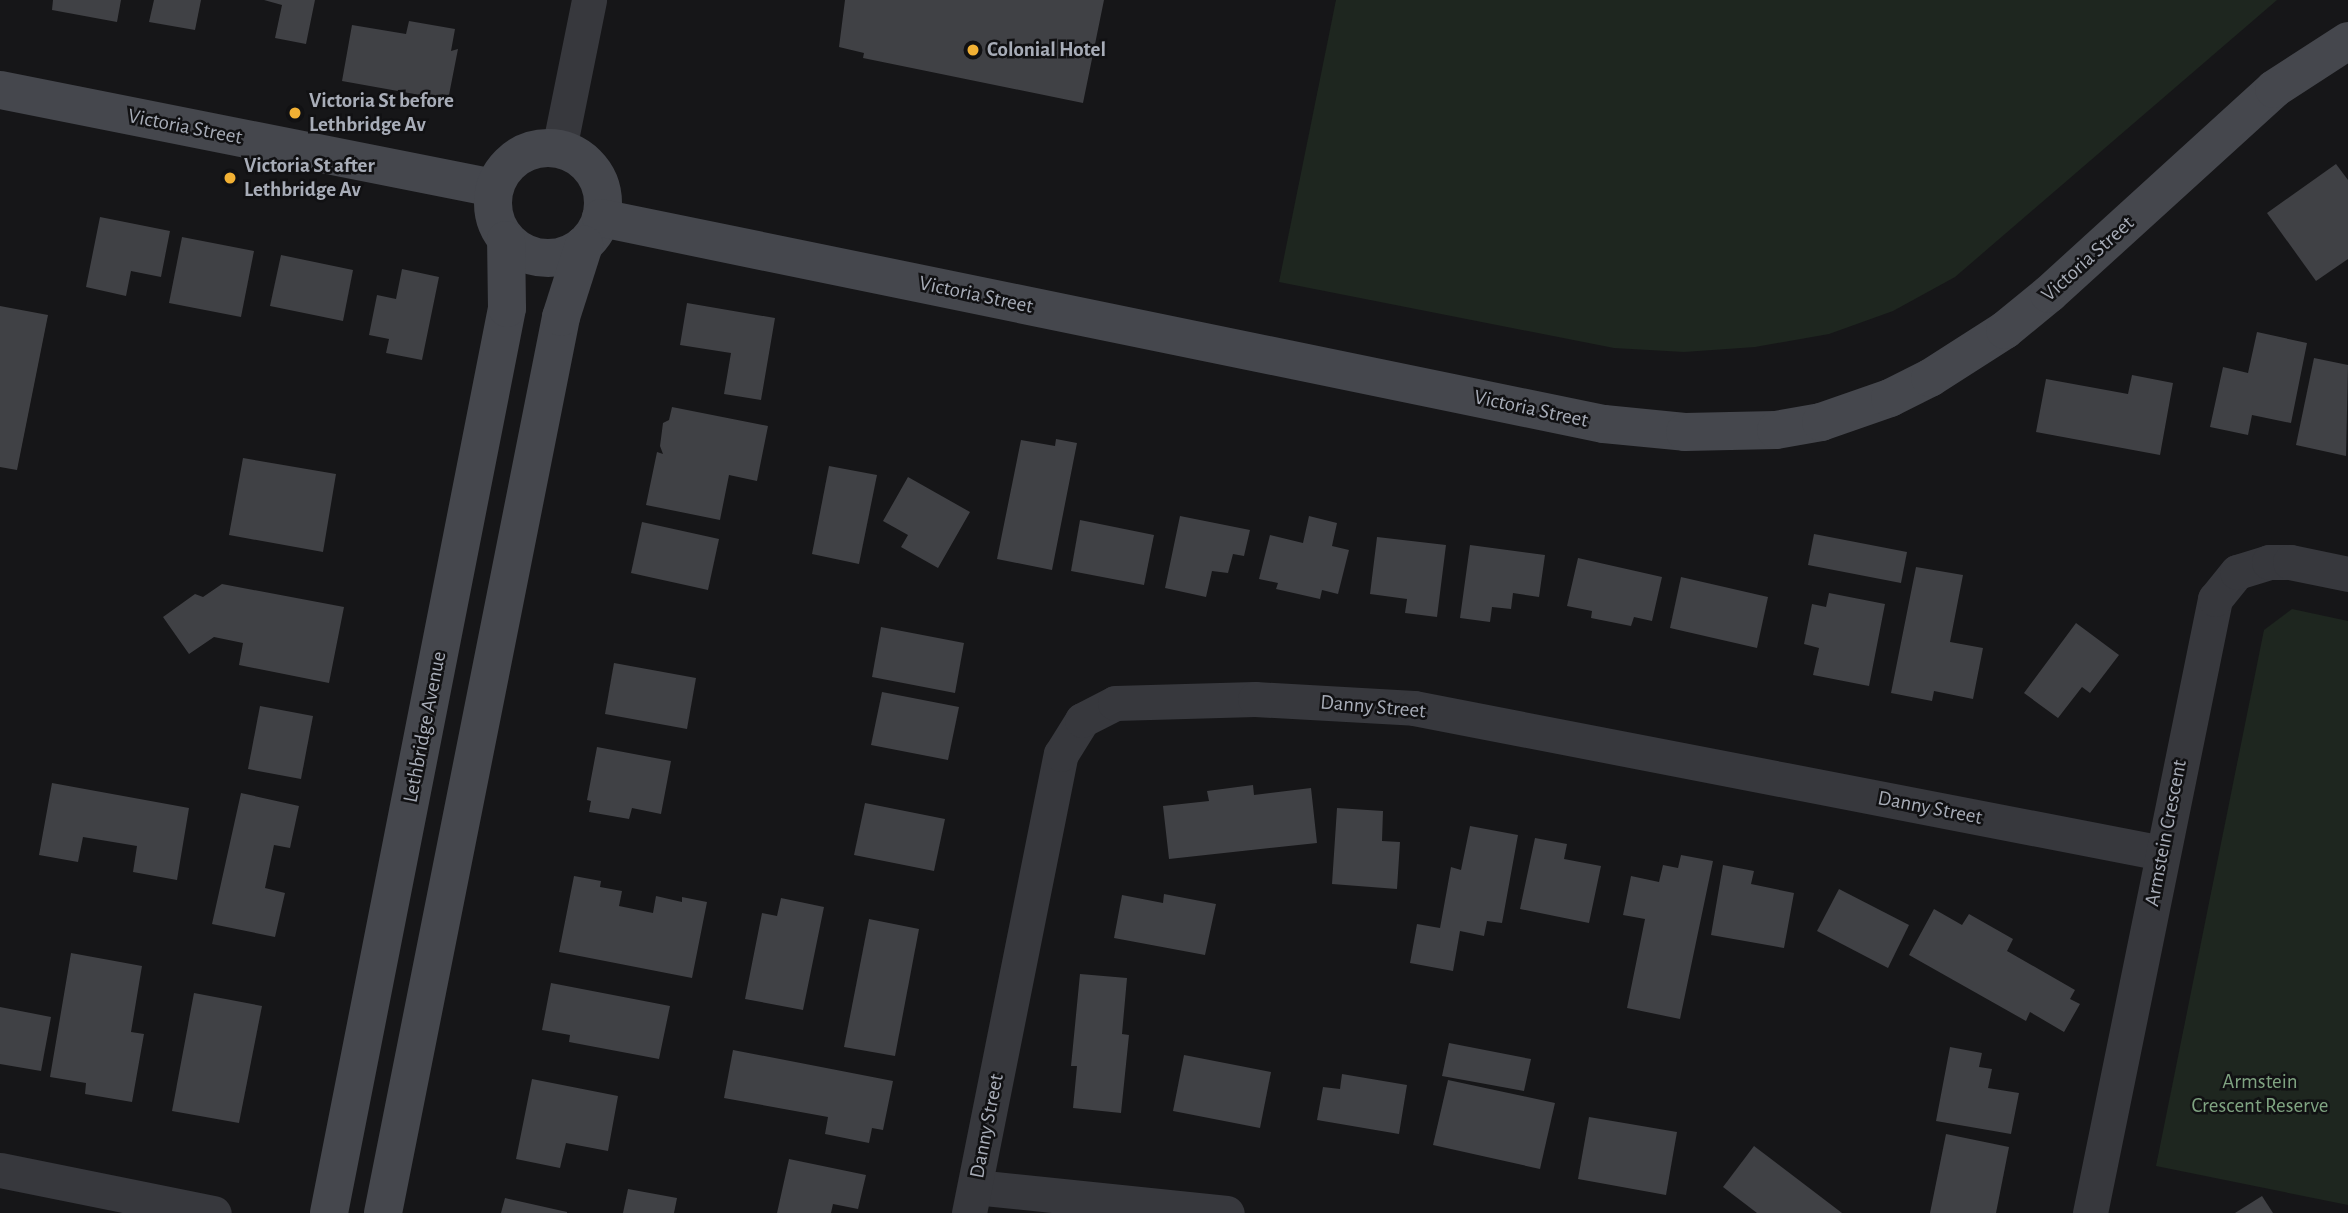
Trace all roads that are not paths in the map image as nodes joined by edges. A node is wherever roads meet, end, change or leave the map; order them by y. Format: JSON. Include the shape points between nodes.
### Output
{"nodes":[{"id":1,"x":589,"y":0,"type":"edge"},
{"id":2,"x":2348,"y":41,"type":"edge"},
{"id":3,"x":0,"y":90,"type":"edge"},
{"id":4,"x":559,"y":149,"type":"junction"},
{"id":5,"x":494,"y":188,"type":"junction"},
{"id":6,"x":593,"y":231,"type":"junction"},
{"id":7,"x":506,"y":240,"type":"junction"},
{"id":8,"x":2348,"y":574,"type":"edge"},
{"id":9,"x":2162,"y":853,"type":"junction"},
{"id":10,"x":0,"y":1170,"type":"edge"},
{"id":11,"x":972,"y":1200,"type":"edge"},
{"id":12,"x":214,"y":1213,"type":"edge"},
{"id":13,"x":329,"y":1213,"type":"edge"},
{"id":14,"x":383,"y":1213,"type":"edge"},
{"id":15,"x":1227,"y":1213,"type":"edge"},
{"id":16,"x":2090,"y":1213,"type":"edge"}],
"edges":[{"from":1,"to":4,"type":"street"},
{"from":2,"to":6,"type":"street","name":"Victoria Street","via":[[2274,89],[2005,330],[1890,398],[1785,429],[1685,432],[1604,424]]},
{"from":3,"to":5,"type":"street","name":"Victoria Street"},
{"from":4,"to":5,"type":"street","via":[[526,151],[512,160]]},
{"from":4,"to":6,"type":"street","via":[[576,155],[599,182],[603,200]]},
{"from":5,"to":7,"type":"street","via":[[496,225]]},
{"from":6,"to":7,"type":"street","via":[[571,253],[540,257],[522,252]]},
{"from":6,"to":14,"type":"street","via":[[561,317]]},
{"from":7,"to":13,"type":"street","name":"Lethbridge Avenue","via":[[507,308]]},
{"from":8,"to":9,"type":"street","name":"Armstein Crescent","via":[[2269,562],[2237,572],[2223,587],[2211,611]]},
{"from":9,"to":11,"type":"street","name":"Danny Street","via":[[1414,708],[1255,699],[1115,703],[1082,720],[1061,754]]},
{"from":9,"to":16,"type":"street","name":"Armstein Crescent"},
{"from":10,"to":12,"type":"street"},
{"from":11,"to":15,"type":"street"}]}
